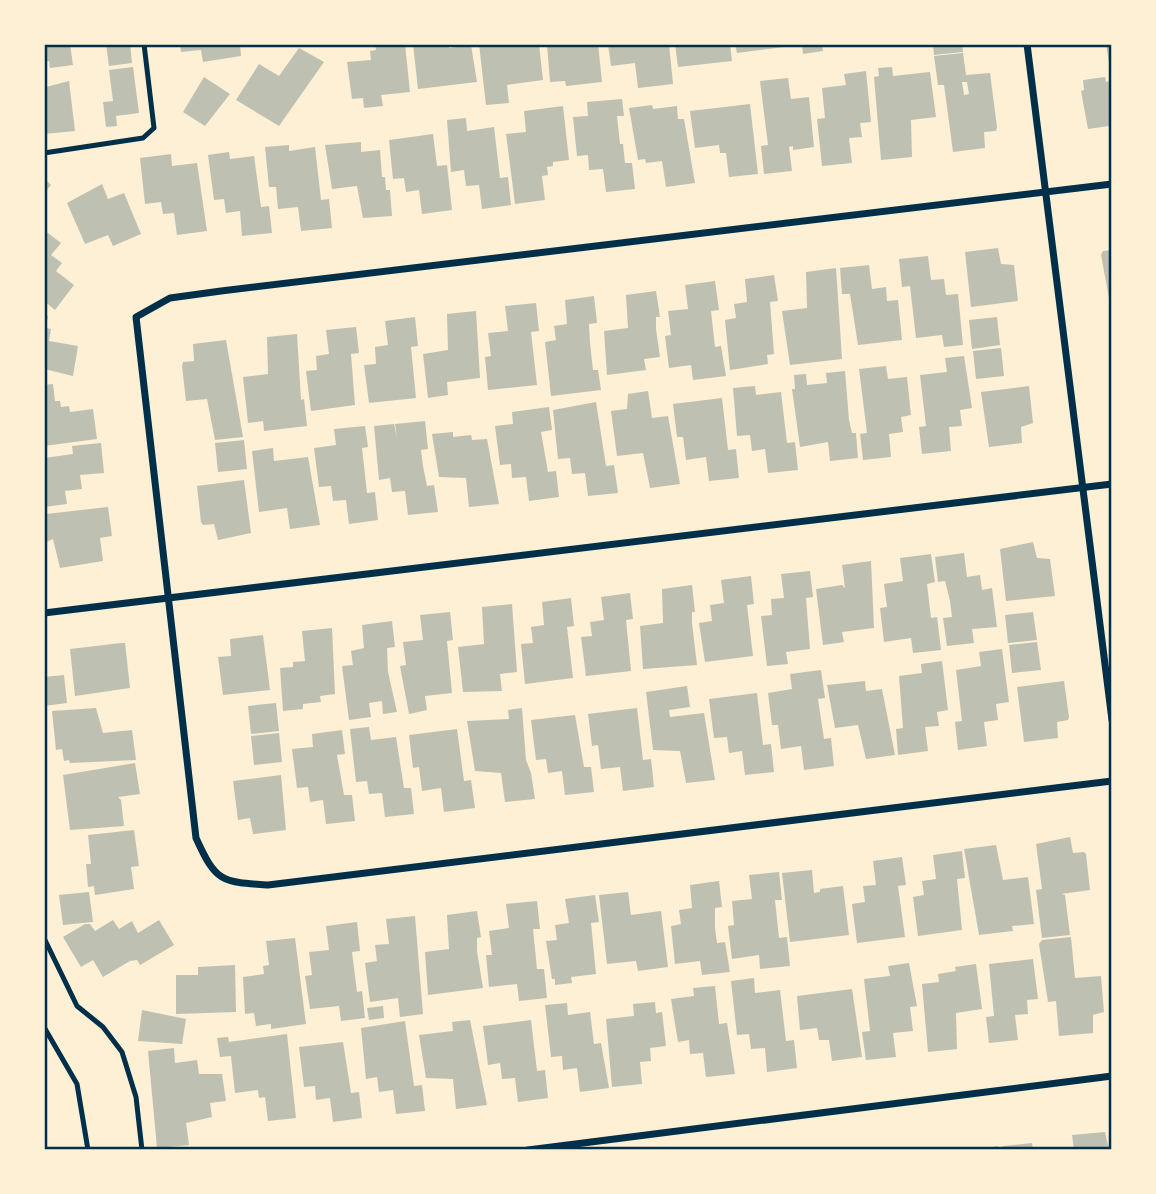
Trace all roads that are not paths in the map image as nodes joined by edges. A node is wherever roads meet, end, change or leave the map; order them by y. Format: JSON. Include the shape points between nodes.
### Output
{"nodes":[{"id":1,"x":144,"y":44,"type":"edge"},
{"id":2,"x":1027,"y":44,"type":"edge"},
{"id":3,"x":44,"y":153,"type":"edge"},
{"id":4,"x":1112,"y":184,"type":"edge"},
{"id":5,"x":1044,"y":192,"type":"junction"},
{"id":6,"x":1112,"y":484,"type":"edge"},
{"id":7,"x":1082,"y":488,"type":"junction"},
{"id":8,"x":169,"y":597,"type":"junction"},
{"id":9,"x":44,"y":613,"type":"edge"},
{"id":10,"x":1112,"y":720,"type":"edge"},
{"id":11,"x":1112,"y":781,"type":"edge"},
{"id":12,"x":44,"y":938,"type":"edge"},
{"id":13,"x":44,"y":1027,"type":"edge"},
{"id":14,"x":1112,"y":1076,"type":"edge"},
{"id":15,"x":88,"y":1150,"type":"edge"},
{"id":16,"x":142,"y":1150,"type":"edge"},
{"id":17,"x":528,"y":1150,"type":"edge"}],
"edges":[{"from":1,"to":3,"type":"lane","via":[[154,128],[143,138]]},
{"from":2,"to":5,"type":"street"},
{"from":4,"to":5,"type":"street"},
{"from":5,"to":7,"type":"street"},
{"from":5,"to":8,"type":"street","via":[[170,299],[136,317]]},
{"from":6,"to":7,"type":"street"},
{"from":7,"to":8,"type":"street"},
{"from":7,"to":10,"type":"street"},
{"from":8,"to":9,"type":"street"},
{"from":8,"to":11,"type":"street","via":[[196,838],[210,869],[234,883],[268,885]]},
{"from":12,"to":16,"type":"lane","via":[[77,1006],[103,1027],[122,1052],[131,1075]]},
{"from":13,"to":15,"type":"lane","via":[[77,1084]]},
{"from":14,"to":17,"type":"street"}]}
